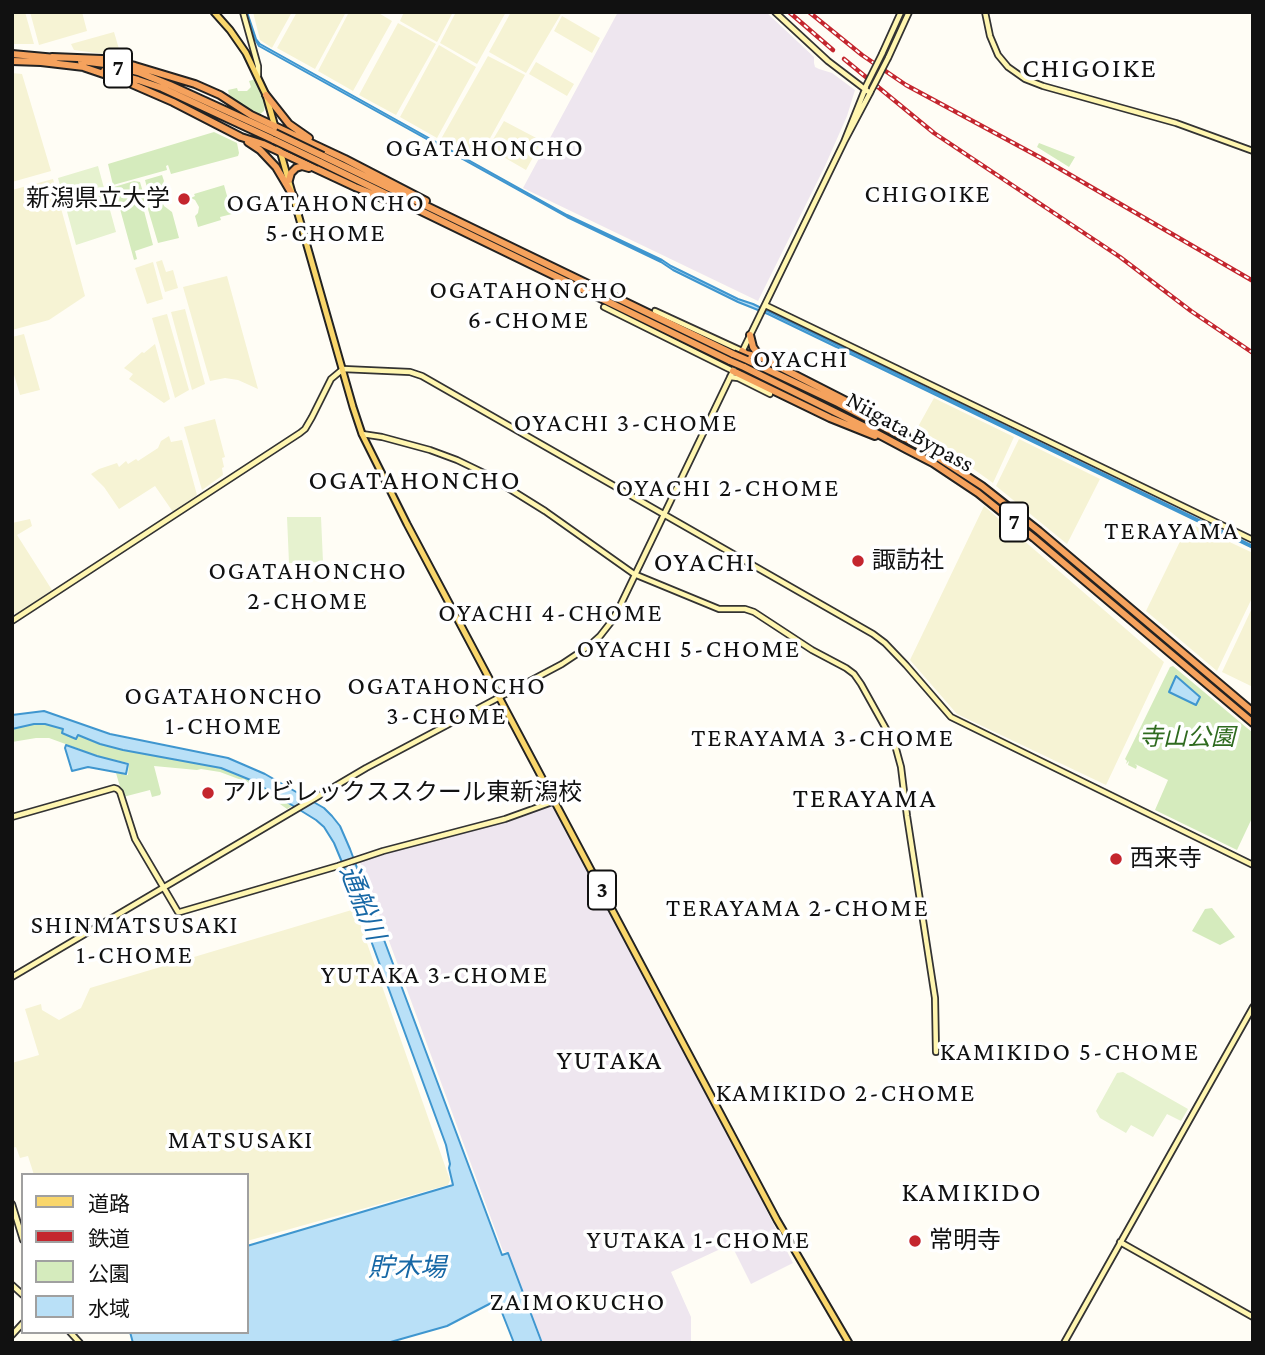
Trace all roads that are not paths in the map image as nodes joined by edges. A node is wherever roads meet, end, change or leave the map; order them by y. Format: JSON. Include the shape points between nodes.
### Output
{"nodes":[{"id":1,"x":214,"y":12,"type":"edge"},
{"id":2,"x":243,"y":12,"type":"edge"},
{"id":3,"x":775,"y":12,"type":"edge"},
{"id":4,"x":901,"y":12,"type":"edge"},
{"id":5,"x":909,"y":12,"type":"edge"},
{"id":6,"x":985,"y":12,"type":"edge"},
{"id":7,"x":12,"y":54,"type":"edge"},
{"id":8,"x":52,"y":57,"type":"junction"},
{"id":9,"x":12,"y":61,"type":"edge"},
{"id":10,"x":80,"y":66,"type":"junction"},
{"id":11,"x":258,"y":79,"type":"junction"},
{"id":12,"x":868,"y":89,"type":"junction"},
{"id":13,"x":266,"y":96,"type":"junction"},
{"id":14,"x":216,"y":109,"type":"junction"},
{"id":15,"x":274,"y":133,"type":"junction"},
{"id":16,"x":241,"y":137,"type":"junction"},
{"id":17,"x":323,"y":148,"type":"junction"},
{"id":18,"x":280,"y":151,"type":"junction"},
{"id":19,"x":1253,"y":151,"type":"edge"},
{"id":20,"x":321,"y":159,"type":"junction"},
{"id":21,"x":289,"y":180,"type":"junction"},
{"id":22,"x":347,"y":183,"type":"junction"},
{"id":23,"x":295,"y":199,"type":"junction"},
{"id":24,"x":458,"y":220,"type":"junction"},
{"id":25,"x":450,"y":226,"type":"junction"},
{"id":26,"x":765,"y":304,"type":"junction"},
{"id":27,"x":604,"y":307,"type":"dead end"},
{"id":28,"x":655,"y":311,"type":"dead end"},
{"id":29,"x":750,"y":335,"type":"junction"},
{"id":30,"x":742,"y":351,"type":"junction"},
{"id":31,"x":760,"y":357,"type":"junction"},
{"id":32,"x":745,"y":364,"type":"junction"},
{"id":33,"x":343,"y":369,"type":"junction"},
{"id":34,"x":732,"y":374,"type":"junction"},
{"id":35,"x":770,"y":394,"type":"dead end"},
{"id":36,"x":362,"y":434,"type":"junction"},
{"id":37,"x":922,"y":447,"type":"junction"},
{"id":38,"x":906,"y":449,"type":"junction"},
{"id":39,"x":663,"y":514,"type":"junction"},
{"id":40,"x":1253,"y":540,"type":"edge"},
{"id":41,"x":634,"y":574,"type":"junction"},
{"id":42,"x":12,"y":621,"type":"edge"},
{"id":43,"x":500,"y":697,"type":"junction"},
{"id":44,"x":1253,"y":712,"type":"edge"},
{"id":45,"x":1253,"y":723,"type":"edge"},
{"id":46,"x":555,"y":801,"type":"junction"},
{"id":47,"x":12,"y":817,"type":"edge"},
{"id":48,"x":1253,"y":865,"type":"edge"},
{"id":49,"x":164,"y":887,"type":"junction"},
{"id":50,"x":12,"y":977,"type":"edge"},
{"id":51,"x":1253,"y":1007,"type":"edge"},
{"id":52,"x":936,"y":1052,"type":"dead end"},
{"id":53,"x":12,"y":1204,"type":"edge"},
{"id":54,"x":21,"y":1233,"type":"edge"},
{"id":55,"x":1120,"y":1242,"type":"junction"},
{"id":56,"x":1253,"y":1317,"type":"edge"},
{"id":57,"x":849,"y":1343,"type":"edge"},
{"id":58,"x":1064,"y":1343,"type":"edge"}],
"edges":[{"from":1,"to":11,"type":"main road","number":"3","via":[[246,53]]},
{"from":2,"to":11,"type":"street"},
{"from":3,"to":12,"type":"street","via":[[828,61]]},
{"from":4,"to":12,"type":"street","bridge":true},
{"from":5,"to":12,"type":"street","bridge":true},
{"from":6,"to":19,"type":"street","via":[[998,55],[1026,79]]},
{"from":7,"to":8,"type":"highway","number":"7"},
{"from":8,"to":14,"type":"highway","number":"7","via":[[138,72]]},
{"from":8,"to":15,"type":"highway","via":[[102,59],[195,84],[220,95]]},
{"from":9,"to":10,"type":"highway","number":"7"},
{"from":10,"to":14,"type":"highway","number":"7","via":[[138,80]]},
{"from":10,"to":16,"type":"highway","via":[[127,82]]},
{"from":11,"to":13,"type":"main road","number":"3"},
{"from":12,"to":26,"type":"street"},
{"from":13,"to":15,"type":"main road","number":"3"},
{"from":13,"to":17,"type":"highway","via":[[289,124]]},
{"from":14,"to":15,"type":"highway","number":"7"},
{"from":15,"to":17,"type":"highway"},
{"from":15,"to":18,"type":"main road","number":"3"},
{"from":15,"to":20,"type":"highway","name":"Niigata Bypass","number":"7","bridge":true},
{"from":16,"to":18,"type":"highway"},
{"from":16,"to":23,"type":"highway","via":[[269,158]]},
{"from":17,"to":24,"type":"highway"},
{"from":18,"to":21,"type":"main road","number":"3"},
{"from":18,"to":22,"type":"highway"},
{"from":20,"to":24,"type":"highway","name":"Niigata Bypass","number":"7"},
{"from":20,"to":25,"type":"highway","name":"Niigata Bypass","number":"7"},
{"from":21,"to":22,"type":"highway","via":[[302,166]]},
{"from":21,"to":23,"type":"main road","number":"3"},
{"from":22,"to":25,"type":"highway"},
{"from":23,"to":33,"type":"main road","number":"3"},
{"from":24,"to":32,"type":"highway","name":"Niigata Bypass","number":"7","bridge":true,"via":[[733,354]]},
{"from":25,"to":32,"type":"highway","name":"Niigata Bypass","number":"7","bridge":true,"via":[[730,361]]},
{"from":26,"to":29,"type":"street"},
{"from":26,"to":40,"type":"street"},
{"from":27,"to":34,"type":"street"},
{"from":28,"to":30,"type":"street"},
{"from":29,"to":30,"type":"street"},
{"from":29,"to":31,"type":"highway"},
{"from":30,"to":31,"type":"highway"},
{"from":30,"to":34,"type":"street"},
{"from":31,"to":37,"type":"highway","via":[[898,429]]},
{"from":32,"to":37,"type":"highway","name":"Niigata Bypass","number":"7","via":[[838,403]]},
{"from":32,"to":38,"type":"highway","name":"Niigata Bypass","number":"7"},
{"from":33,"to":36,"type":"main road","number":"3"},
{"from":33,"to":39,"type":"street","via":[[422,376]]},
{"from":33,"to":42,"type":"street","via":[[331,379],[300,433]]},
{"from":34,"to":35,"type":"street"},
{"from":34,"to":38,"type":"highway"},
{"from":34,"to":39,"type":"street"},
{"from":36,"to":41,"type":"street","via":[[430,450],[484,473]]},
{"from":36,"to":43,"type":"main road","number":"3"},
{"from":37,"to":44,"type":"highway","name":"Niigata Bypass","number":"7","via":[[1020,516]]},
{"from":38,"to":45,"type":"highway","name":"Niigata Bypass","number":"7","via":[[1006,515]]},
{"from":39,"to":41,"type":"street"},
{"from":39,"to":48,"type":"street","via":[[881,639],[951,717]]},
{"from":41,"to":43,"type":"street","via":[[600,636],[572,658]]},
{"from":41,"to":52,"type":"street","via":[[719,609],[754,612],[846,668],[861,684],[901,767],[935,998]]},
{"from":43,"to":46,"type":"main road","number":"3"},
{"from":43,"to":49,"type":"street","via":[[408,744]]},
{"from":46,"to":49,"type":"street","via":[[180,912]]},
{"from":46,"to":57,"type":"main road","number":"3","via":[[777,1220]]},
{"from":47,"to":49,"type":"street","via":[[117,789],[135,839]]},
{"from":49,"to":50,"type":"street"},
{"from":51,"to":55,"type":"street"},
{"from":53,"to":54,"type":"street"},
{"from":55,"to":56,"type":"street"},
{"from":55,"to":58,"type":"street"}]}
